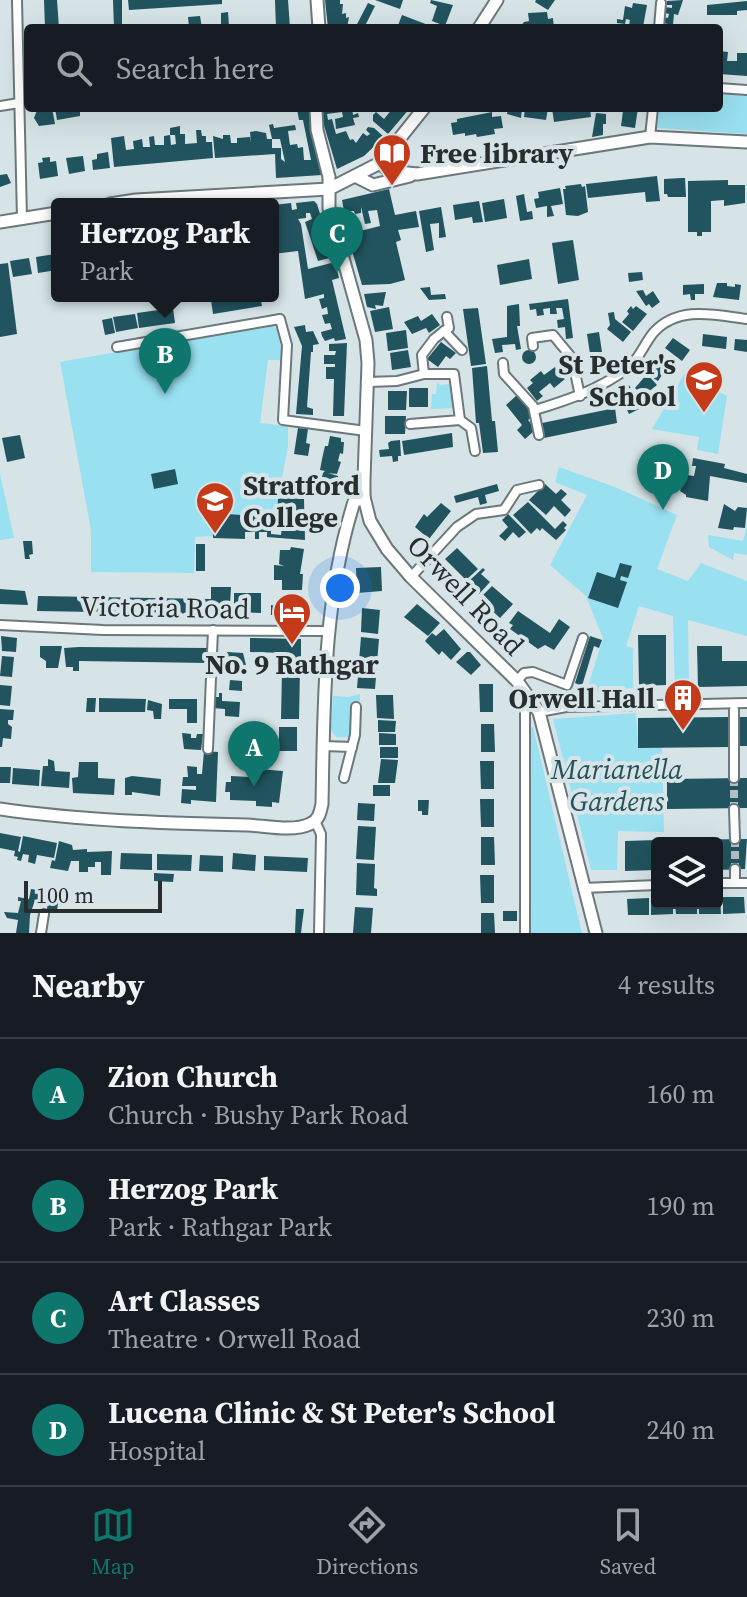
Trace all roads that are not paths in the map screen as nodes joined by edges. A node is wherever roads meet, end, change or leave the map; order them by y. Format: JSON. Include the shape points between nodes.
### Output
{"nodes":[{"id":1,"x":17,"y":0,"type":"edge"},
{"id":2,"x":317,"y":0,"type":"edge"},
{"id":3,"x":497,"y":0,"type":"edge"},
{"id":4,"x":661,"y":3,"type":"dead end"},
{"id":5,"x":319,"y":24,"type":"edge"},
{"id":6,"x":482,"y":24,"type":"edge"},
{"id":7,"x":659,"y":24,"type":"edge"},
{"id":8,"x":723,"y":88,"type":"edge"},
{"id":9,"x":747,"y":90,"type":"edge"},
{"id":10,"x":22,"y":100,"type":"edge"},
{"id":11,"x":0,"y":106,"type":"edge"},
{"id":12,"x":316,"y":112,"type":"edge"},
{"id":13,"x":421,"y":112,"type":"edge"},
{"id":14,"x":653,"y":112,"type":"edge"},
{"id":15,"x":650,"y":137,"type":"junction"},
{"id":16,"x":747,"y":142,"type":"edge"},
{"id":17,"x":380,"y":163,"type":"junction"},
{"id":18,"x":417,"y":174,"type":"junction"},
{"id":19,"x":357,"y":177,"type":"junction"},
{"id":20,"x":329,"y":189,"type":"junction"},
{"id":21,"x":171,"y":198,"type":"edge"},
{"id":22,"x":51,"y":214,"type":"edge"},
{"id":23,"x":22,"y":219,"type":"junction"},
{"id":24,"x":0,"y":222,"type":"edge"},
{"id":25,"x":447,"y":317,"type":"dead end"},
{"id":26,"x":747,"y":319,"type":"edge"},
{"id":27,"x":444,"y":331,"type":"junction"},
{"id":28,"x":532,"y":338,"type":"dead end"},
{"id":29,"x":117,"y":347,"type":"dead end"},
{"id":30,"x":462,"y":350,"type":"dead end"},
{"id":31,"x":503,"y":363,"type":"dead end"},
{"id":32,"x":424,"y":374,"type":"junction"},
{"id":33,"x":368,"y":382,"type":"junction"},
{"id":34,"x":580,"y":396,"type":"junction"},
{"id":35,"x":535,"y":410,"type":"junction"},
{"id":36,"x":460,"y":420,"type":"junction"},
{"id":37,"x":410,"y":424,"type":"dead end"},
{"id":38,"x":366,"y":431,"type":"junction"},
{"id":39,"x":539,"y":435,"type":"dead end"},
{"id":40,"x":475,"y":451,"type":"dead end"},
{"id":41,"x":539,"y":485,"type":"dead end"},
{"id":42,"x":364,"y":497,"type":"junction"},
{"id":43,"x":370,"y":521,"type":"junction"},
{"id":44,"x":342,"y":540,"type":"junction"},
{"id":45,"x":411,"y":577,"type":"junction"},
{"id":46,"x":0,"y":625,"type":"edge"},
{"id":47,"x":213,"y":630,"type":"junction"},
{"id":48,"x":329,"y":631,"type":"junction"},
{"id":49,"x":583,"y":638,"type":"dead end"},
{"id":50,"x":517,"y":681,"type":"junction"},
{"id":51,"x":531,"y":700,"type":"junction"},
{"id":52,"x":747,"y":703,"type":"edge"},
{"id":53,"x":356,"y":707,"type":"dead end"},
{"id":54,"x":734,"y":710,"type":"dead end"},
{"id":55,"x":539,"y":712,"type":"junction"},
{"id":56,"x":323,"y":746,"type":"junction"},
{"id":57,"x":352,"y":747,"type":"junction"},
{"id":58,"x":208,"y":749,"type":"dead end"},
{"id":59,"x":344,"y":778,"type":"dead end"},
{"id":60,"x":734,"y":778,"type":"tunnel mouth"},
{"id":61,"x":0,"y":809,"type":"edge"},
{"id":62,"x":734,"y":809,"type":"tunnel mouth"},
{"id":63,"x":315,"y":821,"type":"junction"},
{"id":64,"x":735,"y":839,"type":"tunnel mouth"},
{"id":65,"x":735,"y":869,"type":"tunnel mouth"},
{"id":66,"x":723,"y":883,"type":"edge"},
{"id":67,"x":735,"y":883,"type":"junction"},
{"id":68,"x":747,"y":883,"type":"edge"},
{"id":69,"x":651,"y":885,"type":"edge"},
{"id":70,"x":583,"y":888,"type":"junction"},
{"id":71,"x":44,"y":914,"type":"dead end"},
{"id":72,"x":41,"y":933,"type":"edge"},
{"id":73,"x":319,"y":933,"type":"edge"},
{"id":74,"x":525,"y":933,"type":"edge"},
{"id":75,"x":596,"y":933,"type":"edge"}],
"edges":[{"from":1,"to":10,"type":"street"},
{"from":2,"to":5,"type":"street"},
{"from":3,"to":6,"type":"street"},
{"from":4,"to":7,"type":"street"},
{"from":8,"to":9,"type":"street"},
{"from":10,"to":11,"type":"street"},
{"from":10,"to":23,"type":"street"},
{"from":12,"to":20,"type":"street","name":"Orwell Road"},
{"from":13,"to":17,"type":"street"},
{"from":14,"to":15,"type":"street"},
{"from":15,"to":16,"type":"street"},
{"from":15,"to":18,"type":"street"},
{"from":17,"to":18,"type":"street","via":[[389,171]]},
{"from":17,"to":19,"type":"street"},
{"from":18,"to":19,"type":"street","via":[[373,185]]},
{"from":19,"to":20,"type":"street"},
{"from":20,"to":21,"type":"street"},
{"from":20,"to":33,"type":"street","name":"Orwell Road","via":[[329,208],[366,340]]},
{"from":22,"to":23,"type":"street"},
{"from":23,"to":24,"type":"street"},
{"from":25,"to":27,"type":"street","via":[[449,328]]},
{"from":26,"to":34,"type":"street","via":[[692,312],[664,323],[632,365]]},
{"from":27,"to":30,"type":"street"},
{"from":27,"to":32,"type":"street","via":[[422,355]]},
{"from":28,"to":34,"type":"street","via":[[553,335],[572,358]]},
{"from":29,"to":38,"type":"street","via":[[280,319],[287,345],[283,420]]},
{"from":31,"to":35,"type":"street","via":[[504,374]]},
{"from":32,"to":33,"type":"street"},
{"from":32,"to":36,"type":"street","via":[[454,374]]},
{"from":33,"to":38,"type":"street","name":"Orwell Road"},
{"from":34,"to":35,"type":"street"},
{"from":35,"to":39,"type":"street"},
{"from":36,"to":37,"type":"street"},
{"from":36,"to":40,"type":"street","via":[[471,428]]},
{"from":38,"to":42,"type":"street","name":"Orwell Road"},
{"from":41,"to":45,"type":"street","via":[[517,490],[504,510],[476,514],[457,527]]},
{"from":42,"to":43,"type":"street","name":"Orwell Road"},
{"from":42,"to":44,"type":"street","via":[[354,502]]},
{"from":43,"to":44,"type":"street","via":[[351,528]]},
{"from":43,"to":45,"type":"street","name":"Orwell Road"},
{"from":44,"to":48,"type":"street"},
{"from":45,"to":50,"type":"street","name":"Orwell Road"},
{"from":46,"to":47,"type":"street","name":"Victoria Road"},
{"from":47,"to":48,"type":"street","name":"Victoria Road"},
{"from":47,"to":58,"type":"street"},
{"from":48,"to":56,"type":"street"},
{"from":49,"to":50,"type":"street","via":[[567,685],[533,672]]},
{"from":50,"to":51,"type":"street","name":"Orwell Road"},
{"from":51,"to":55,"type":"street","name":"Orwell Road"},
{"from":51,"to":74,"type":"street","via":[[525,709]]},
{"from":52,"to":55,"type":"street"},
{"from":53,"to":57,"type":"street"},
{"from":54,"to":60,"type":"street"},
{"from":55,"to":70,"type":"street","name":"Orwell Road"},
{"from":56,"to":57,"type":"street"},
{"from":56,"to":63,"type":"street","via":[[322,804]]},
{"from":57,"to":59,"type":"street"},
{"from":61,"to":63,"type":"street","via":[[297,827]]},
{"from":62,"to":64,"type":"street"},
{"from":63,"to":73,"type":"street","via":[[321,834]]},
{"from":65,"to":67,"type":"street"},
{"from":66,"to":67,"type":"street"},
{"from":67,"to":68,"type":"street"},
{"from":69,"to":70,"type":"street"},
{"from":70,"to":75,"type":"street","name":"Orwell Road"},
{"from":71,"to":72,"type":"street"}]}
